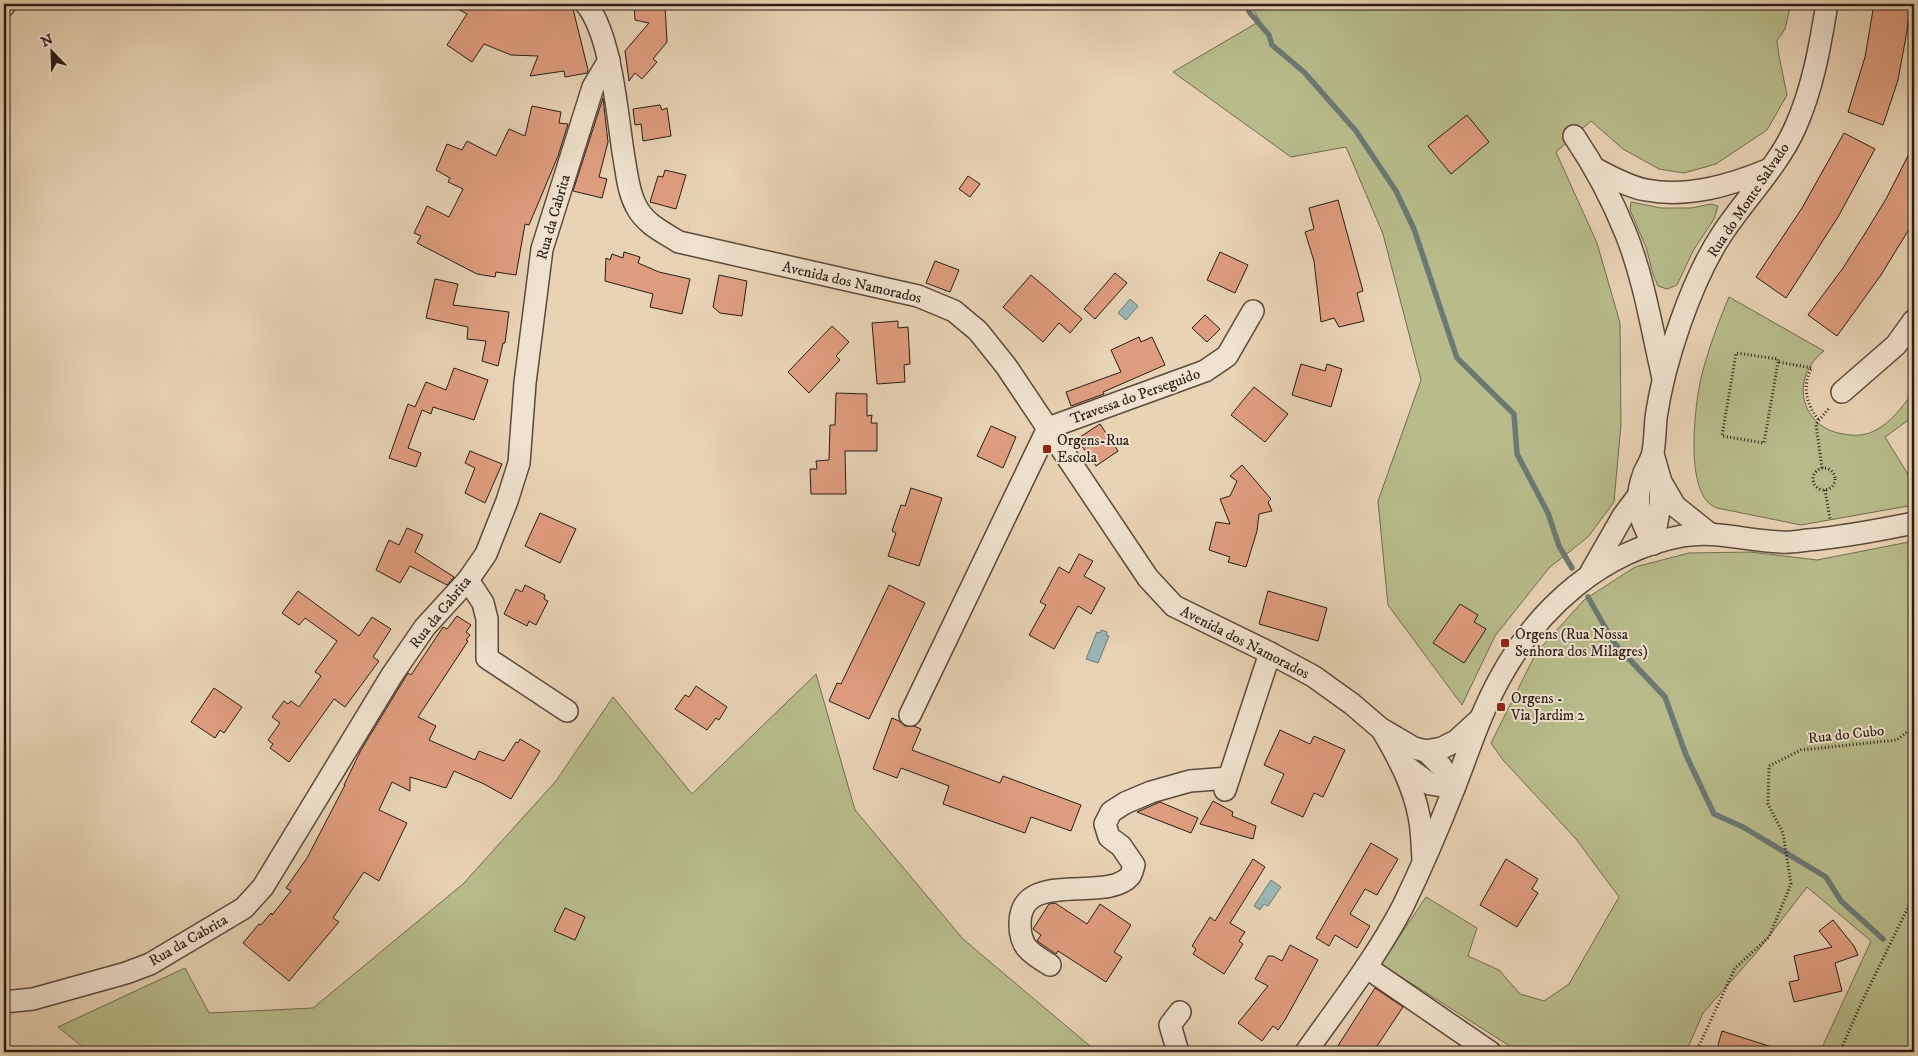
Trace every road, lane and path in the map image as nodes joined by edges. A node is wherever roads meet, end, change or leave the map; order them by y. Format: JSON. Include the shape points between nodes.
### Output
{"nodes":[{"id":1,"x":586,"y":4,"type":"edge"},
{"id":2,"x":606,"y":4,"type":"edge"},
{"id":3,"x":1827,"y":4,"type":"edge"},
{"id":4,"x":598,"y":26,"type":"junction"},
{"id":5,"x":608,"y":60,"type":"junction"},
{"id":6,"x":1574,"y":136,"type":"dead end"},
{"id":7,"x":1596,"y":169,"type":"junction"},
{"id":8,"x":1770,"y":169,"type":"junction"},
{"id":9,"x":1252,"y":311,"type":"dead end"},
{"id":10,"x":1914,"y":320,"type":"edge"},
{"id":11,"x":1778,"y":362,"type":"junction"},
{"id":12,"x":1664,"y":382,"type":"junction"},
{"id":13,"x":1842,"y":392,"type":"joint"},
{"id":14,"x":1819,"y":420,"type":"junction"},
{"id":15,"x":1048,"y":428,"type":"junction"},
{"id":16,"x":1653,"y":454,"type":"junction"},
{"id":17,"x":1822,"y":468,"type":"junction"},
{"id":18,"x":1662,"y":482,"type":"junction"},
{"id":19,"x":1826,"y":490,"type":"junction"},
{"id":20,"x":1638,"y":496,"type":"junction"},
{"id":21,"x":1830,"y":520,"type":"dead end"},
{"id":22,"x":1914,"y":524,"type":"edge"},
{"id":23,"x":1710,"y":534,"type":"junction"},
{"id":24,"x":1653,"y":544,"type":"junction"},
{"id":25,"x":1590,"y":574,"type":"junction"},
{"id":26,"x":468,"y":580,"type":"junction"},
{"id":27,"x":1270,"y":653,"type":"junction"},
{"id":28,"x":567,"y":712,"type":"dead end"},
{"id":29,"x":910,"y":714,"type":"dead end"},
{"id":30,"x":1480,"y":719,"type":"junction"},
{"id":31,"x":1914,"y":726,"type":"edge"},
{"id":32,"x":1380,"y":728,"type":"junction"},
{"id":33,"x":1426,"y":750,"type":"junction"},
{"id":34,"x":1400,"y":762,"type":"junction"},
{"id":35,"x":1454,"y":788,"type":"junction"},
{"id":36,"x":1423,"y":863,"type":"junction"},
{"id":37,"x":1914,"y":895,"type":"edge"},
{"id":38,"x":1050,"y":965,"type":"dead end"},
{"id":39,"x":1366,"y":967,"type":"junction"},
{"id":40,"x":4,"y":1002,"type":"edge"},
{"id":41,"x":1180,"y":1012,"type":"dead end"},
{"id":42,"x":1178,"y":1052,"type":"edge"},
{"id":43,"x":1306,"y":1052,"type":"edge"},
{"id":44,"x":1490,"y":1052,"type":"edge"},
{"id":45,"x":1696,"y":1052,"type":"edge"},
{"id":46,"x":1840,"y":1052,"type":"edge"}],
"edges":[{"from":1,"to":4,"type":"street","name":"Avenida dos Namorados"},
{"from":2,"to":4,"type":"street"},
{"from":3,"to":8,"type":"street","name":"Rua do Monte Salvado","via":[[1807,98],[1794,130]]},
{"from":4,"to":5,"type":"street","name":"Avenida dos Namorados"},
{"from":5,"to":15,"type":"street","name":"Avenida dos Namorados","via":[[628,186],[636,207],[650,225],[679,242],[918,296],[954,311],[978,332],[1006,366]]},
{"from":5,"to":26,"type":"street","name":"Rua da Cabrita","via":[[592,87],[542,250],[524,383],[519,463],[486,554]]},
{"from":6,"to":7,"type":"street"},
{"from":7,"to":8,"type":"street","via":[[1645,190],[1678,192],[1723,187]]},
{"from":7,"to":12,"type":"street","via":[[1627,235]]},
{"from":8,"to":12,"type":"street","name":"Rua do Monte Salvado","via":[[1722,234],[1697,280],[1669,358]]},
{"from":9,"to":15,"type":"street","name":"Travessa do Perseguido","via":[[1227,356],[1205,371]]},
{"from":10,"to":13,"type":"street","via":[[1896,345]]},
{"from":11,"to":11,"type":"path","via":[[1778,359],[1736,353],[1722,436],[1764,443]]},
{"from":11,"to":14,"type":"path","via":[[1812,368],[1807,397]]},
{"from":12,"to":16,"type":"street","name":"Rua do Monte Salvado","via":[[1656,417]]},
{"from":13,"to":14,"type":"path"},
{"from":14,"to":17,"type":"path","via":[[1816,424]]},
{"from":15,"to":27,"type":"street","name":"Avenida dos Namorados","via":[[1148,578],[1174,606]]},
{"from":15,"to":29,"type":"street"},
{"from":16,"to":18,"type":"street"},
{"from":16,"to":20,"type":"street"},
{"from":17,"to":19,"type":"path","via":[[1813,481],[1820,489]]},
{"from":17,"to":19,"type":"path","via":[[1828,469],[1835,477],[1831,488]]},
{"from":18,"to":23,"type":"street","via":[[1675,506]]},
{"from":18,"to":24,"type":"street"},
{"from":19,"to":21,"type":"path"},
{"from":20,"to":24,"type":"street","via":[[1642,523]]},
{"from":20,"to":25,"type":"street"},
{"from":22,"to":23,"type":"street","via":[[1781,542]]},
{"from":23,"to":24,"type":"street","via":[[1682,536]]},
{"from":24,"to":25,"type":"street"},
{"from":25,"to":30,"type":"street","via":[[1554,605],[1525,639],[1499,678]]},
{"from":26,"to":28,"type":"street","via":[[483,603],[487,618],[487,658]]},
{"from":26,"to":40,"type":"street","name":"Rua da Cabrita","via":[[425,627],[387,683],[263,887],[244,908],[150,964],[33,999]]},
{"from":27,"to":32,"type":"street","name":"Avenida dos Namorados","via":[[1313,676]]},
{"from":27,"to":38,"type":"street","via":[[1227,784],[1190,781],[1125,803],[1111,812],[1106,824],[1109,837],[1134,865],[1131,875],[1122,882],[1106,886],[1036,894],[1025,905],[1020,916],[1021,940],[1028,951]]},
{"from":30,"to":33,"type":"street","via":[[1456,741],[1442,748]]},
{"from":30,"to":35,"type":"street"},
{"from":31,"to":45,"type":"path","name":"Rua do Cubo","via":[[1897,740],[1801,750],[1769,766],[1768,804],[1783,833],[1791,884],[1769,937],[1735,968]]},
{"from":32,"to":33,"type":"street","via":[[1414,748]]},
{"from":32,"to":34,"type":"street"},
{"from":33,"to":35,"type":"street","via":[[1441,766]]},
{"from":34,"to":35,"type":"street","via":[[1430,784]]},
{"from":34,"to":36,"type":"street","via":[[1419,816]]},
{"from":35,"to":36,"type":"street"},
{"from":36,"to":39,"type":"street","via":[[1402,908]]},
{"from":37,"to":46,"type":"path"},
{"from":39,"to":43,"type":"street"},
{"from":39,"to":44,"type":"street"},
{"from":41,"to":42,"type":"street","via":[[1170,1026]]}]}
